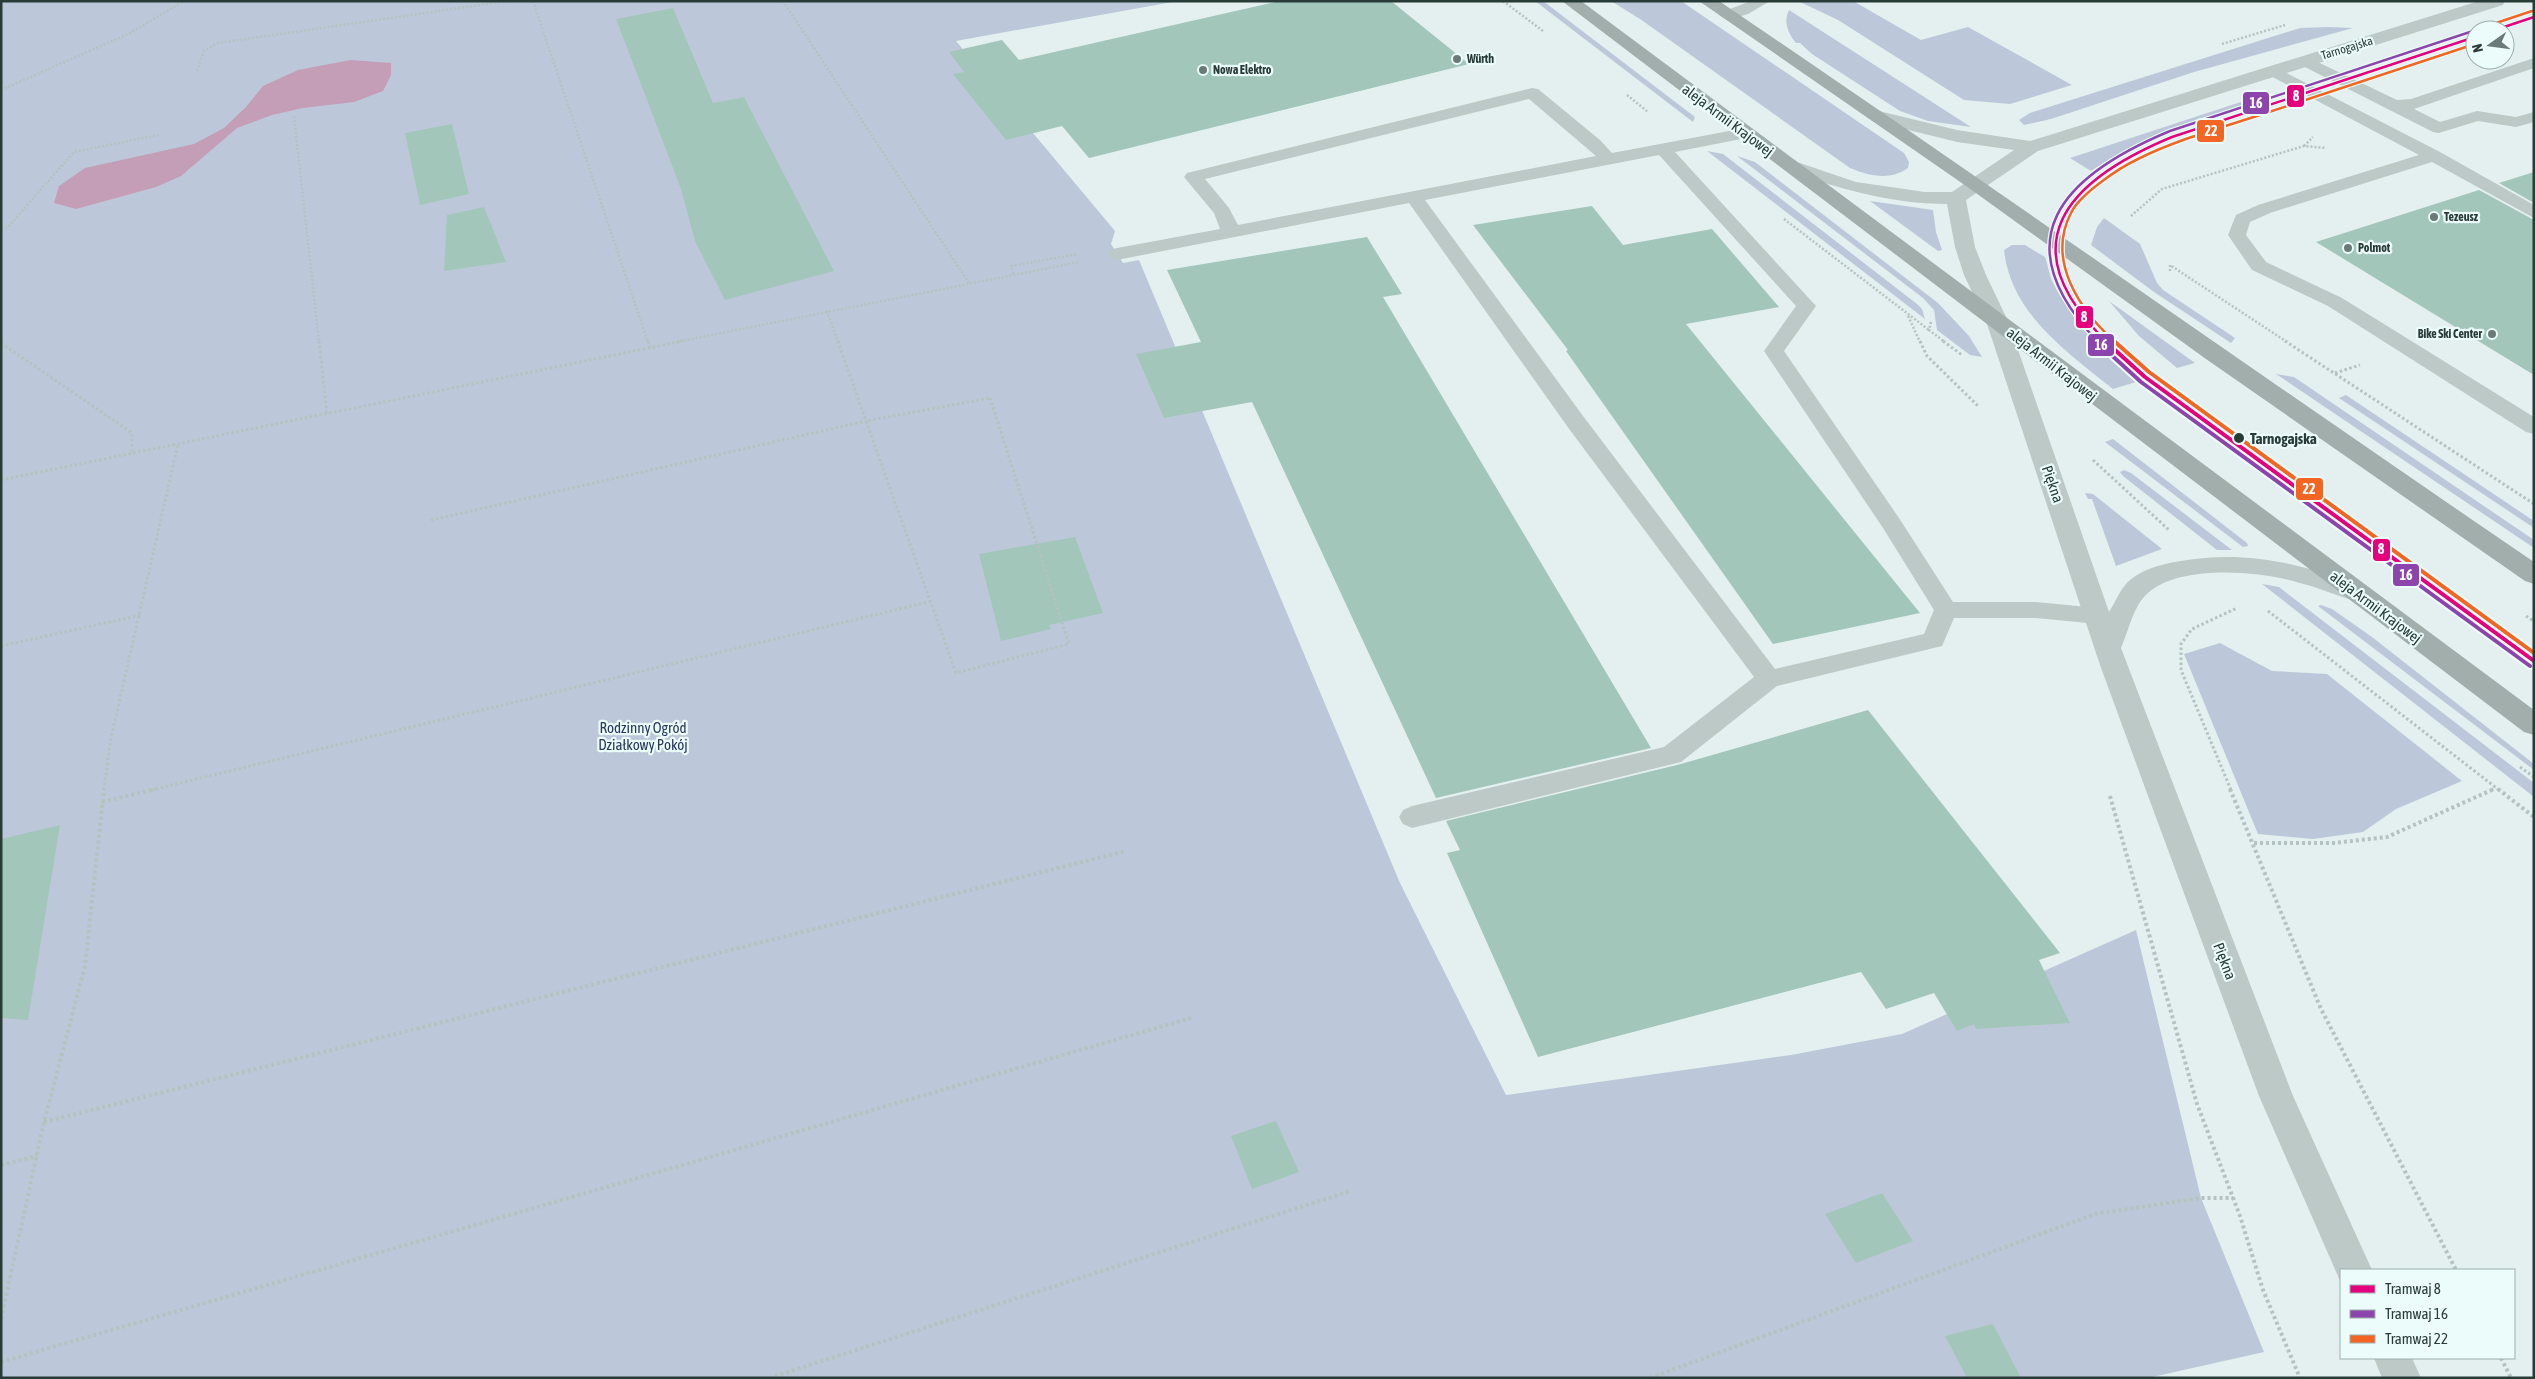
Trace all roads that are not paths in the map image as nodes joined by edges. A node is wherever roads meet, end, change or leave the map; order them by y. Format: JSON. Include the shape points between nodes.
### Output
{"nodes":[{"id":1,"x":1570,"y":1,"type":"edge"},
{"id":2,"x":1707,"y":1,"type":"edge"},
{"id":3,"x":1763,"y":1,"type":"edge"},
{"id":4,"x":2496,"y":1,"type":"edge"},
{"id":5,"x":1727,"y":15,"type":"junction"},
{"id":6,"x":2305,"y":61,"type":"junction"},
{"id":7,"x":2534,"y":63,"type":"edge"},
{"id":8,"x":2273,"y":71,"type":"junction"},
{"id":9,"x":2394,"y":105,"type":"junction"},
{"id":10,"x":1879,"y":117,"type":"junction"},
{"id":11,"x":2534,"y":117,"type":"edge"},
{"id":12,"x":1745,"y":133,"type":"junction"},
{"id":13,"x":2032,"y":147,"type":"junction"},
{"id":14,"x":1662,"y":148,"type":"junction"},
{"id":15,"x":2434,"y":156,"type":"junction"},
{"id":16,"x":1608,"y":159,"type":"junction"},
{"id":17,"x":1790,"y":166,"type":"junction"},
{"id":18,"x":1976,"y":184,"type":"junction"},
{"id":19,"x":1413,"y":196,"type":"junction"},
{"id":20,"x":1956,"y":198,"type":"junction"},
{"id":21,"x":2534,"y":213,"type":"edge"},
{"id":22,"x":1231,"y":232,"type":"junction"},
{"id":23,"x":1117,"y":254,"type":"road end"},
{"id":24,"x":1997,"y":322,"type":"junction"},
{"id":25,"x":2534,"y":427,"type":"edge"},
{"id":26,"x":2534,"y":575,"type":"edge"},
{"id":27,"x":2358,"y":593,"type":"junction"},
{"id":28,"x":1946,"y":610,"type":"junction"},
{"id":29,"x":2098,"y":616,"type":"junction"},
{"id":30,"x":2108,"y":646,"type":"junction"},
{"id":31,"x":1769,"y":678,"type":"junction"},
{"id":32,"x":2534,"y":726,"type":"edge"},
{"id":33,"x":1412,"y":817,"type":"dead end"},
{"id":34,"x":2354,"y":1269,"type":"edge"},
{"id":35,"x":2393,"y":1359,"type":"edge"},
{"id":36,"x":2402,"y":1378,"type":"edge"}],
"edges":[{"from":1,"to":12,"type":"main road","name":"aleja Armii Krajowej"},
{"from":2,"to":5,"type":"main road"},
{"from":3,"to":5,"type":"lane"},
{"from":4,"to":6,"type":"street","name":"Tarnogajska"},
{"from":5,"to":10,"type":"main road"},
{"from":6,"to":8,"type":"street","name":"Tarnogajska"},
{"from":6,"to":9,"type":"lane"},
{"from":7,"to":9,"type":"lane","via":[[2413,104]]},
{"from":8,"to":13,"type":"street","name":"Tarnogajska"},
{"from":8,"to":15,"type":"lane"},
{"from":9,"to":11,"type":"lane","via":[[2439,128],[2477,116],[2516,122]]},
{"from":10,"to":13,"type":"street","via":[[1957,136]]},
{"from":10,"to":18,"type":"main road"},
{"from":12,"to":14,"type":"lane"},
{"from":12,"to":17,"type":"main road","name":"aleja Armii Krajowej"},
{"from":13,"to":18,"type":"street","name":"Tarnogajska"},
{"from":14,"to":16,"type":"lane"},
{"from":14,"to":28,"type":"lane","via":[[1806,306],[1774,351],[1891,522]]},
{"from":15,"to":21,"type":"lane"},
{"from":15,"to":25,"type":"lane","via":[[2264,209],[2242,219],[2237,235],[2259,266],[2335,302]]},
{"from":16,"to":19,"type":"lane"},
{"from":16,"to":22,"type":"lane","via":[[1532,93],[1193,177],[1223,212]]},
{"from":17,"to":20,"type":"street","via":[[1853,187],[1925,198]]},
{"from":17,"to":24,"type":"main road","name":"aleja Armii Krajowej"},
{"from":18,"to":20,"type":"street","name":"Tarnogajska"},
{"from":18,"to":26,"type":"main road","via":[[2214,354]]},
{"from":19,"to":22,"type":"lane"},
{"from":19,"to":31,"type":"lane","via":[[1575,421]]},
{"from":20,"to":24,"type":"street","name":"Piękna","via":[[1965,247]]},
{"from":22,"to":23,"type":"lane"},
{"from":24,"to":27,"type":"main road","name":"aleja Armii Krajowej"},
{"from":24,"to":29,"type":"street","name":"Piękna"},
{"from":27,"to":30,"type":"street","via":[[2302,574],[2258,566],[2210,565],[2179,569],[2165,572],[2138,587],[2116,623]]},
{"from":27,"to":32,"type":"main road","name":"aleja Armii Krajowej"},
{"from":28,"to":29,"type":"lane","via":[[2036,610]]},
{"from":28,"to":31,"type":"lane","via":[[1933,640]]},
{"from":29,"to":30,"type":"street","name":"Piękna"},
{"from":30,"to":34,"type":"street","name":"Piękna","via":[[2276,1096]]},
{"from":31,"to":33,"type":"lane","via":[[1672,756]]},
{"from":35,"to":36,"type":"street"}]}
